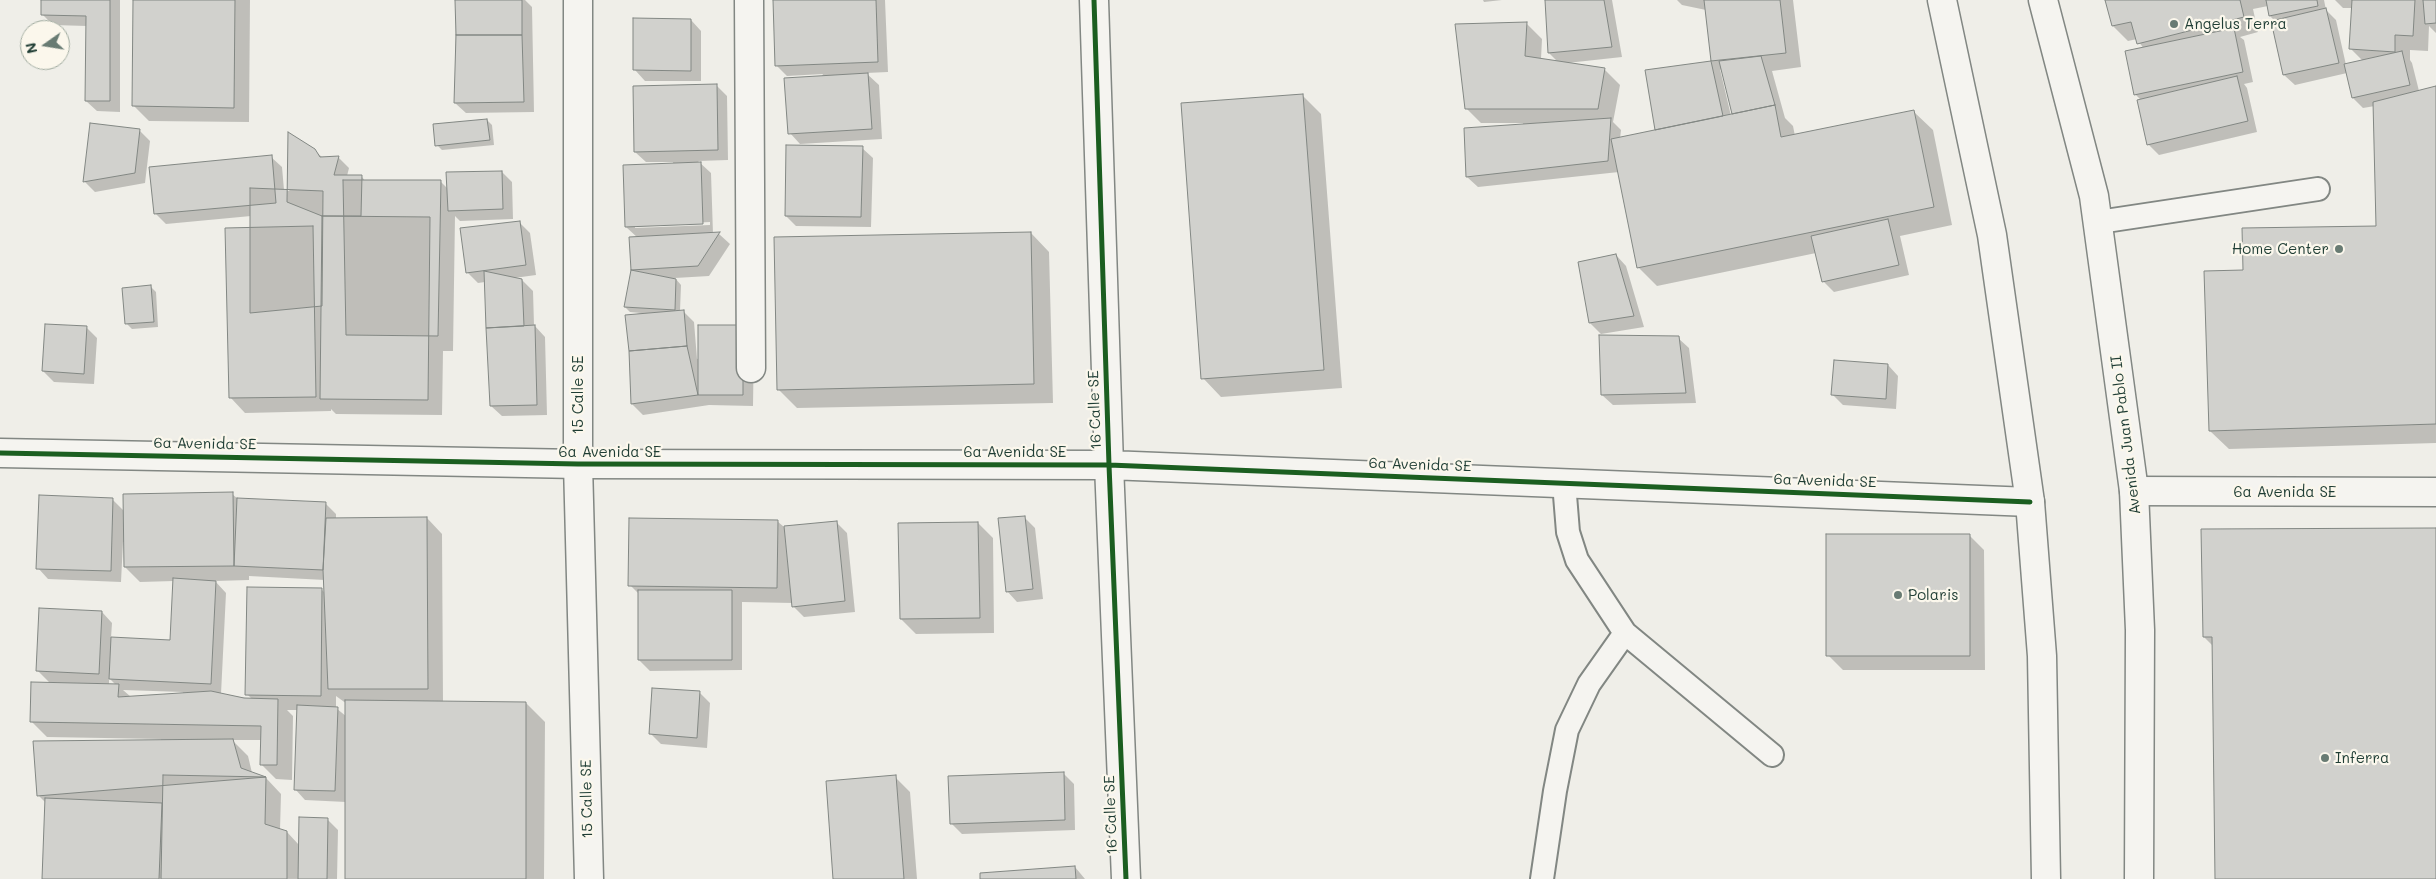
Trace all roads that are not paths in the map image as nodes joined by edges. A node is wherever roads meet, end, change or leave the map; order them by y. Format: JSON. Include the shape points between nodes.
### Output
{"nodes":[{"id":1,"x":578,"y":0,"type":"edge"},
{"id":2,"x":749,"y":0,"type":"edge"},
{"id":3,"x":1094,"y":0,"type":"edge"},
{"id":4,"x":1942,"y":0,"type":"edge"},
{"id":5,"x":2043,"y":0,"type":"edge"},
{"id":6,"x":2318,"y":189,"type":"dead end"},
{"id":7,"x":2098,"y":222,"type":"junction"},
{"id":8,"x":751,"y":368,"type":"dead end"},
{"id":9,"x":0,"y":453,"type":"edge"},
{"id":10,"x":578,"y":464,"type":"junction"},
{"id":11,"x":1109,"y":465,"type":"junction"},
{"id":12,"x":1564,"y":483,"type":"junction"},
{"id":13,"x":2134,"y":491,"type":"junction"},
{"id":14,"x":2436,"y":492,"type":"edge"},
{"id":15,"x":2030,"y":502,"type":"junction"},
{"id":16,"x":1625,"y":633,"type":"junction"},
{"id":17,"x":1772,"y":755,"type":"dead end"},
{"id":18,"x":589,"y":879,"type":"edge"},
{"id":19,"x":1126,"y":879,"type":"edge"},
{"id":20,"x":1542,"y":879,"type":"edge"},
{"id":21,"x":2046,"y":879,"type":"edge"},
{"id":22,"x":2139,"y":879,"type":"edge"}],
"edges":[{"from":1,"to":10,"type":"main road","name":"15 Calle SE"},
{"from":2,"to":8,"type":"main road"},
{"from":3,"to":11,"type":"main road","name":"16 Calle SE"},
{"from":4,"to":15,"type":"main road","via":[[1992,235]]},
{"from":5,"to":7,"type":"main road","name":"Avenida Juan Pablo II"},
{"from":6,"to":7,"type":"lane"},
{"from":7,"to":13,"type":"main road","name":"Avenida Juan Pablo II"},
{"from":9,"to":10,"type":"main road","name":"6a Avenida SE"},
{"from":10,"to":11,"type":"main road","name":"6a Avenida SE"},
{"from":10,"to":18,"type":"main road","name":"15 Calle SE"},
{"from":11,"to":12,"type":"main road","name":"6a Avenida SE"},
{"from":11,"to":19,"type":"main road","name":"16 Calle SE"},
{"from":12,"to":15,"type":"main road","name":"6a Avenida SE"},
{"from":12,"to":16,"type":"lane","via":[[1568,532],[1577,560]]},
{"from":13,"to":14,"type":"main road","name":"6a Avenida SE"},
{"from":13,"to":22,"type":"main road","name":"Avenida Juan Pablo II","via":[[2140,630]]},
{"from":15,"to":21,"type":"main road","via":[[2042,656]]},
{"from":16,"to":17,"type":"lane"},
{"from":16,"to":20,"type":"lane","via":[[1589,684],[1567,730]]}]}
